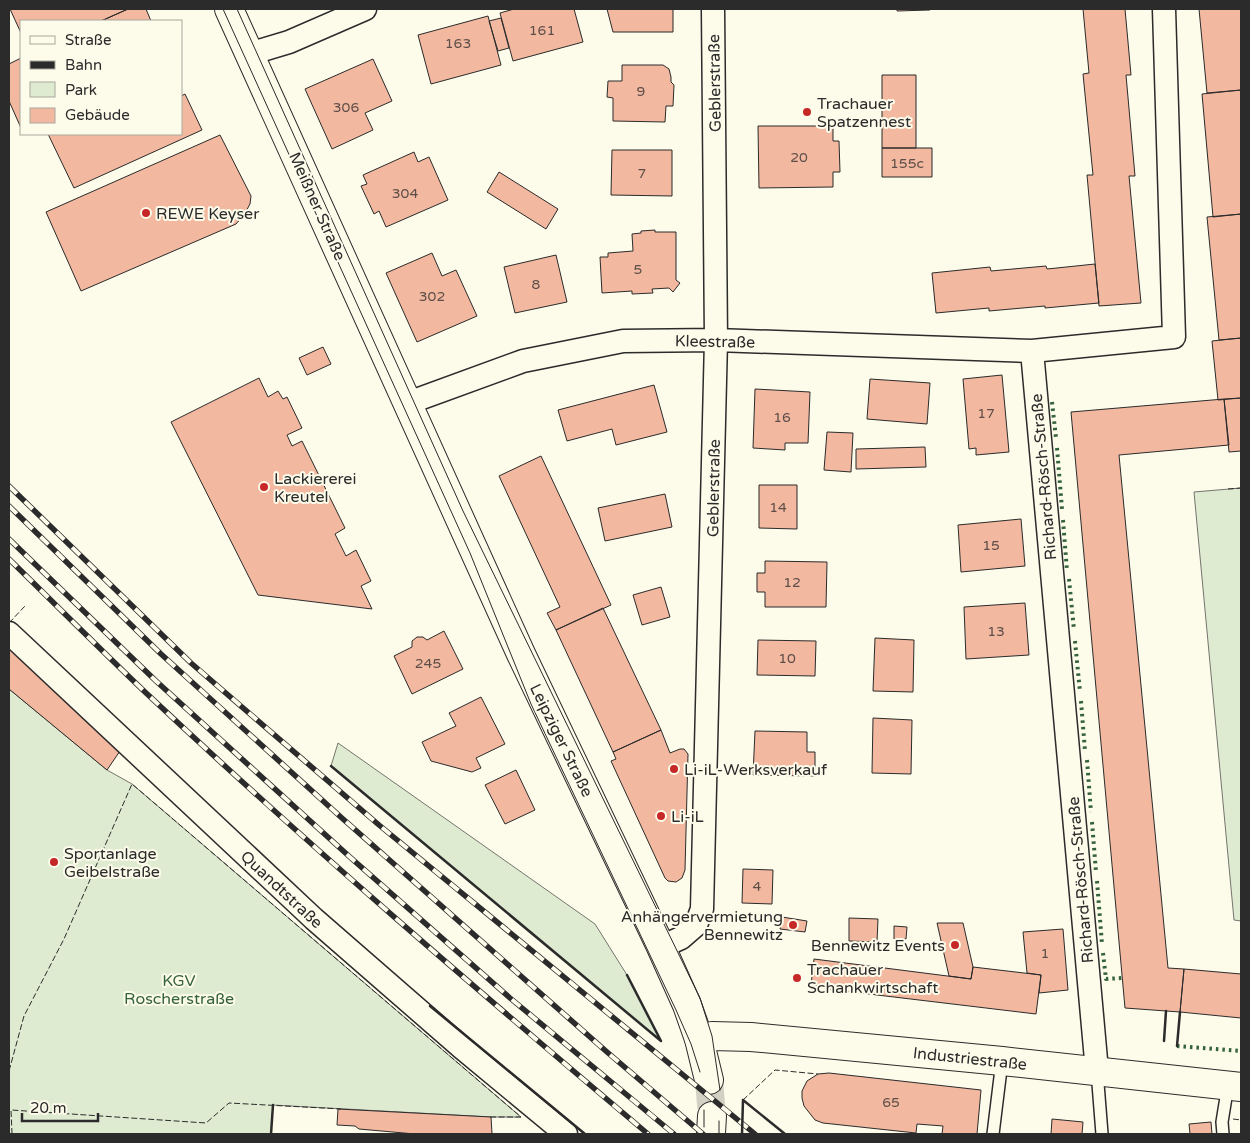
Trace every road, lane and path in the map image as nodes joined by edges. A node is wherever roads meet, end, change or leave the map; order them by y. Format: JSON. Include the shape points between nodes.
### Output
{"nodes":[{"id":1,"x":229,"y":9,"type":"edge"},
{"id":2,"x":365,"y":9,"type":"edge"},
{"id":3,"x":713,"y":9,"type":"edge"},
{"id":4,"x":1164,"y":9,"type":"edge"},
{"id":5,"x":249,"y":54,"type":"junction"},
{"id":6,"x":716,"y":340,"type":"junction"},
{"id":7,"x":1032,"y":351,"type":"junction"},
{"id":8,"x":408,"y":403,"type":"junction"},
{"id":9,"x":9,"y":633,"type":"edge"},
{"id":10,"x":661,"y":947,"type":"junction"},
{"id":11,"x":699,"y":1039,"type":"junction"},
{"id":12,"x":1002,"y":1061,"type":"junction"},
{"id":13,"x":1097,"y":1071,"type":"junction"},
{"id":14,"x":709,"y":1080,"type":"tunnel mouth"},
{"id":15,"x":1235,"y":1086,"type":"edge"},
{"id":16,"x":566,"y":1134,"type":"edge"},
{"id":17,"x":993,"y":1134,"type":"edge"},
{"id":18,"x":1102,"y":1134,"type":"edge"},
{"id":19,"x":1223,"y":1134,"type":"edge"}],
"edges":[{"from":1,"to":5,"type":"main road","name":"Meißner Straße"},
{"from":2,"to":5,"type":"street","via":[[289,42]]},
{"from":3,"to":6,"type":"street","name":"Geblerstraße"},
{"from":4,"to":7,"type":"street","via":[[1174,337]]},
{"from":5,"to":8,"type":"main road","name":"Meißner Straße"},
{"from":6,"to":7,"type":"street","name":"Kleestraße"},
{"from":6,"to":8,"type":"street","name":"Kleestraße","via":[[623,341],[523,361]]},
{"from":6,"to":10,"type":"street","name":"Geblerstraße","via":[[702,909],[696,925],[681,938]]},
{"from":7,"to":13,"type":"street","name":"Richard-Rösch-Straße"},
{"from":8,"to":10,"type":"main road","name":"Leipziger Straße","via":[[521,654]]},
{"from":9,"to":16,"type":"street","name":"Quandtstraße","via":[[314,919],[460,1047]]},
{"from":10,"to":11,"type":"main road","name":"Leipziger Straße"},
{"from":11,"to":12,"type":"main road","name":"Industriestraße","via":[[751,1037]]},
{"from":11,"to":14,"type":"main road","name":"Leipziger Straße"},
{"from":12,"to":13,"type":"main road","name":"Industriestraße"},
{"from":12,"to":17,"type":"lane"},
{"from":13,"to":15,"type":"main road","name":"Industriestraße"},
{"from":13,"to":18,"type":"lane"},
{"from":15,"to":19,"type":"lane","via":[[1222,1122]]}]}
